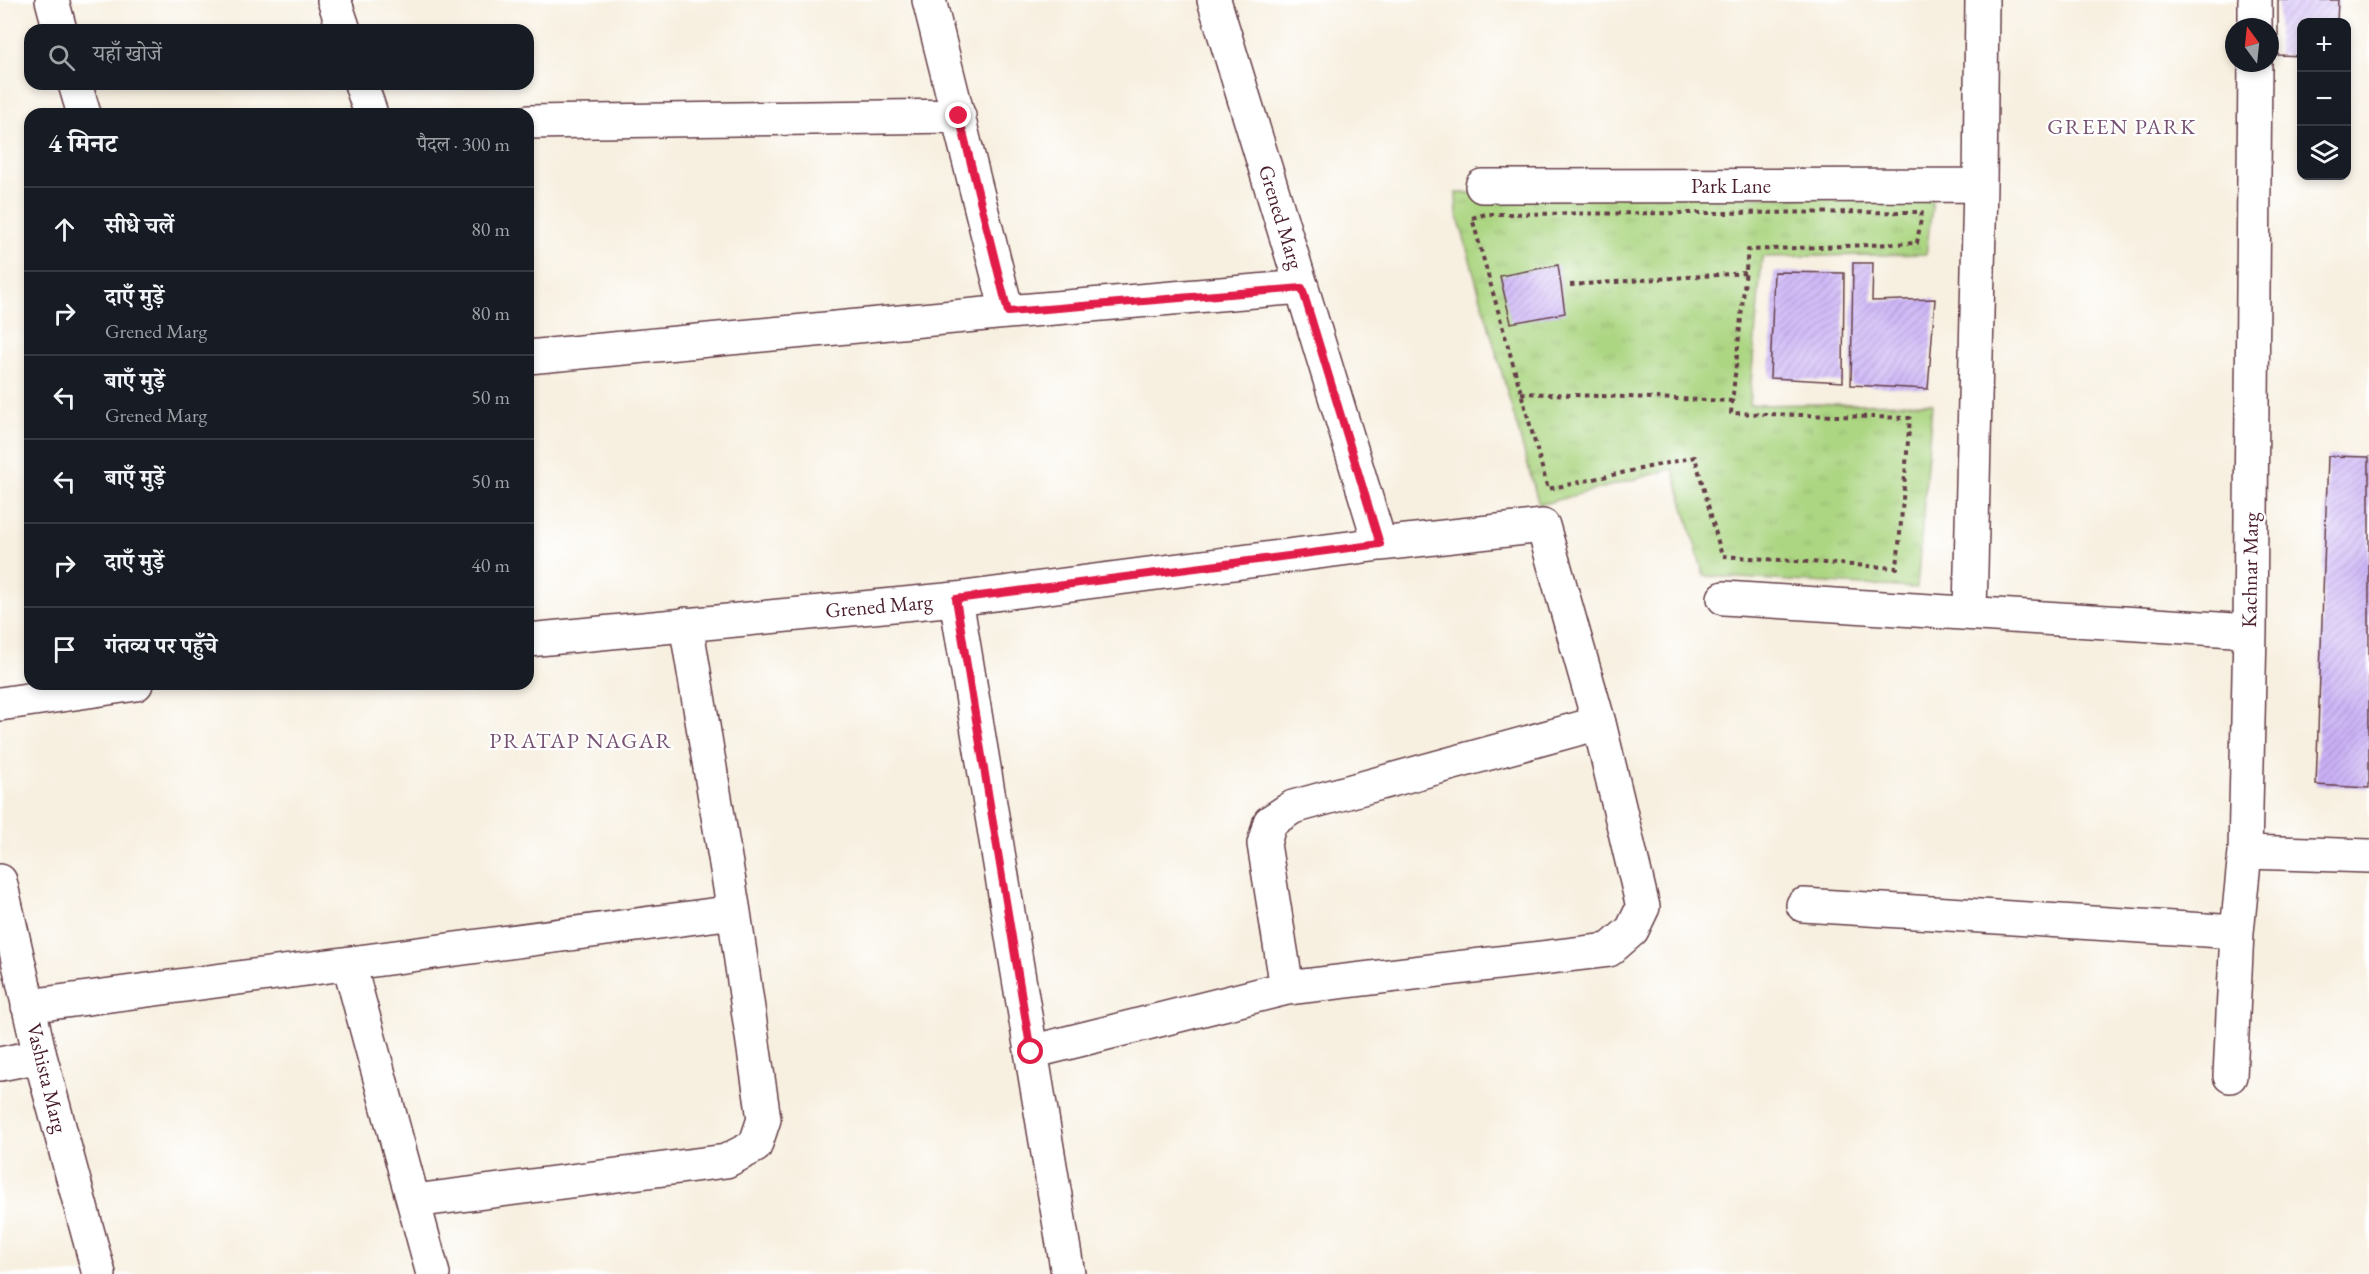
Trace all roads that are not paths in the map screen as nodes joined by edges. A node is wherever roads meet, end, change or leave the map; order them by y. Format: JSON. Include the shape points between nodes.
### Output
{"nodes":[{"id":1,"x":52,"y":0,"type":"edge"},
{"id":2,"x":334,"y":0,"type":"edge"},
{"id":3,"x":929,"y":0,"type":"edge"},
{"id":4,"x":1214,"y":0,"type":"edge"},
{"id":5,"x":1982,"y":0,"type":"edge"},
{"id":6,"x":2255,"y":0,"type":"edge"},
{"id":7,"x":2255,"y":18,"type":"edge"},
{"id":8,"x":58,"y":24,"type":"edge"},
{"id":9,"x":342,"y":24,"type":"edge"},
{"id":10,"x":2254,"y":72,"type":"edge"},
{"id":11,"x":77,"y":90,"type":"edge"},
{"id":12,"x":363,"y":90,"type":"edge"},
{"id":13,"x":82,"y":108,"type":"edge"},
{"id":14,"x":369,"y":108,"type":"edge"},
{"id":15,"x":959,"y":116,"type":"junction"},
{"id":16,"x":534,"y":122,"type":"edge"},
{"id":17,"x":1980,"y":184,"type":"junction"},
{"id":18,"x":1482,"y":186,"type":"dead end"},
{"id":19,"x":1302,"y":288,"type":"junction"},
{"id":20,"x":1008,"y":312,"type":"junction"},
{"id":21,"x":534,"y":356,"type":"edge"},
{"id":22,"x":1380,"y":544,"type":"junction"},
{"id":23,"x":1724,"y":598,"type":"dead end"},
{"id":24,"x":956,"y":599,"type":"junction"},
{"id":25,"x":1970,"y":612,"type":"junction"},
{"id":26,"x":686,"y":624,"type":"junction"},
{"id":27,"x":2250,"y":631,"type":"junction"},
{"id":28,"x":534,"y":632,"type":"edge"},
{"id":29,"x":95,"y":690,"type":"edge"},
{"id":30,"x":0,"y":704,"type":"edge"},
{"id":31,"x":1599,"y":723,"type":"junction"},
{"id":32,"x":2245,"y":852,"type":"junction"},
{"id":33,"x":2369,"y":856,"type":"edge"},
{"id":34,"x":0,"y":881,"type":"edge"},
{"id":35,"x":1803,"y":905,"type":"dead end"},
{"id":36,"x":734,"y":912,"type":"junction"},
{"id":37,"x":2237,"y":932,"type":"junction"},
{"id":38,"x":349,"y":964,"type":"junction"},
{"id":39,"x":1287,"y":987,"type":"junction"},
{"id":40,"x":28,"y":1006,"type":"junction"},
{"id":41,"x":1031,"y":1052,"type":"junction"},
{"id":42,"x":40,"y":1056,"type":"junction"},
{"id":43,"x":0,"y":1064,"type":"edge"},
{"id":44,"x":2229,"y":1076,"type":"dead end"},
{"id":45,"x":414,"y":1201,"type":"junction"},
{"id":46,"x":99,"y":1274,"type":"edge"},
{"id":47,"x":433,"y":1274,"type":"edge"},
{"id":48,"x":1068,"y":1274,"type":"edge"}],
"edges":[{"from":1,"to":8,"type":"street"},
{"from":2,"to":9,"type":"street"},
{"from":3,"to":15,"type":"street"},
{"from":4,"to":19,"type":"street","name":"Grened Marg"},
{"from":5,"to":17,"type":"street"},
{"from":6,"to":7,"type":"street"},
{"from":10,"to":27,"type":"street","name":"Kachnar Marg"},
{"from":11,"to":13,"type":"street"},
{"from":12,"to":14,"type":"street"},
{"from":15,"to":16,"type":"street"},
{"from":15,"to":20,"type":"street"},
{"from":17,"to":18,"type":"street","name":"Park Lane"},
{"from":17,"to":25,"type":"street"},
{"from":19,"to":20,"type":"street"},
{"from":19,"to":22,"type":"street","name":"Grened Marg"},
{"from":20,"to":21,"type":"street"},
{"from":22,"to":24,"type":"street","name":"Grened Marg"},
{"from":22,"to":31,"type":"street","via":[[1543,526]]},
{"from":23,"to":25,"type":"street"},
{"from":24,"to":26,"type":"street","name":"Grened Marg"},
{"from":24,"to":41,"type":"street"},
{"from":25,"to":27,"type":"street"},
{"from":26,"to":28,"type":"street","name":"Grened Marg"},
{"from":26,"to":36,"type":"street"},
{"from":27,"to":32,"type":"street","name":"Kachnar Marg"},
{"from":29,"to":30,"type":"street"},
{"from":31,"to":39,"type":"street","via":[[1293,807],[1270,822],[1264,844]]},
{"from":31,"to":39,"type":"street","via":[[1643,907],[1632,930],[1609,950]]},
{"from":32,"to":33,"type":"street"},
{"from":32,"to":37,"type":"street","name":"Kachnar Marg"},
{"from":34,"to":40,"type":"street","name":"Vashista Marg"},
{"from":35,"to":37,"type":"street"},
{"from":36,"to":38,"type":"street"},
{"from":36,"to":45,"type":"street","via":[[764,1119],[754,1146],[726,1161]]},
{"from":37,"to":44,"type":"street","name":"Kachnar Marg"},
{"from":38,"to":40,"type":"street"},
{"from":38,"to":45,"type":"street"},
{"from":39,"to":41,"type":"street"},
{"from":40,"to":42,"type":"street","name":"Vashista Marg"},
{"from":41,"to":48,"type":"street"},
{"from":42,"to":43,"type":"street"},
{"from":42,"to":46,"type":"street","name":"Vashista Marg"},
{"from":45,"to":47,"type":"street"}]}
